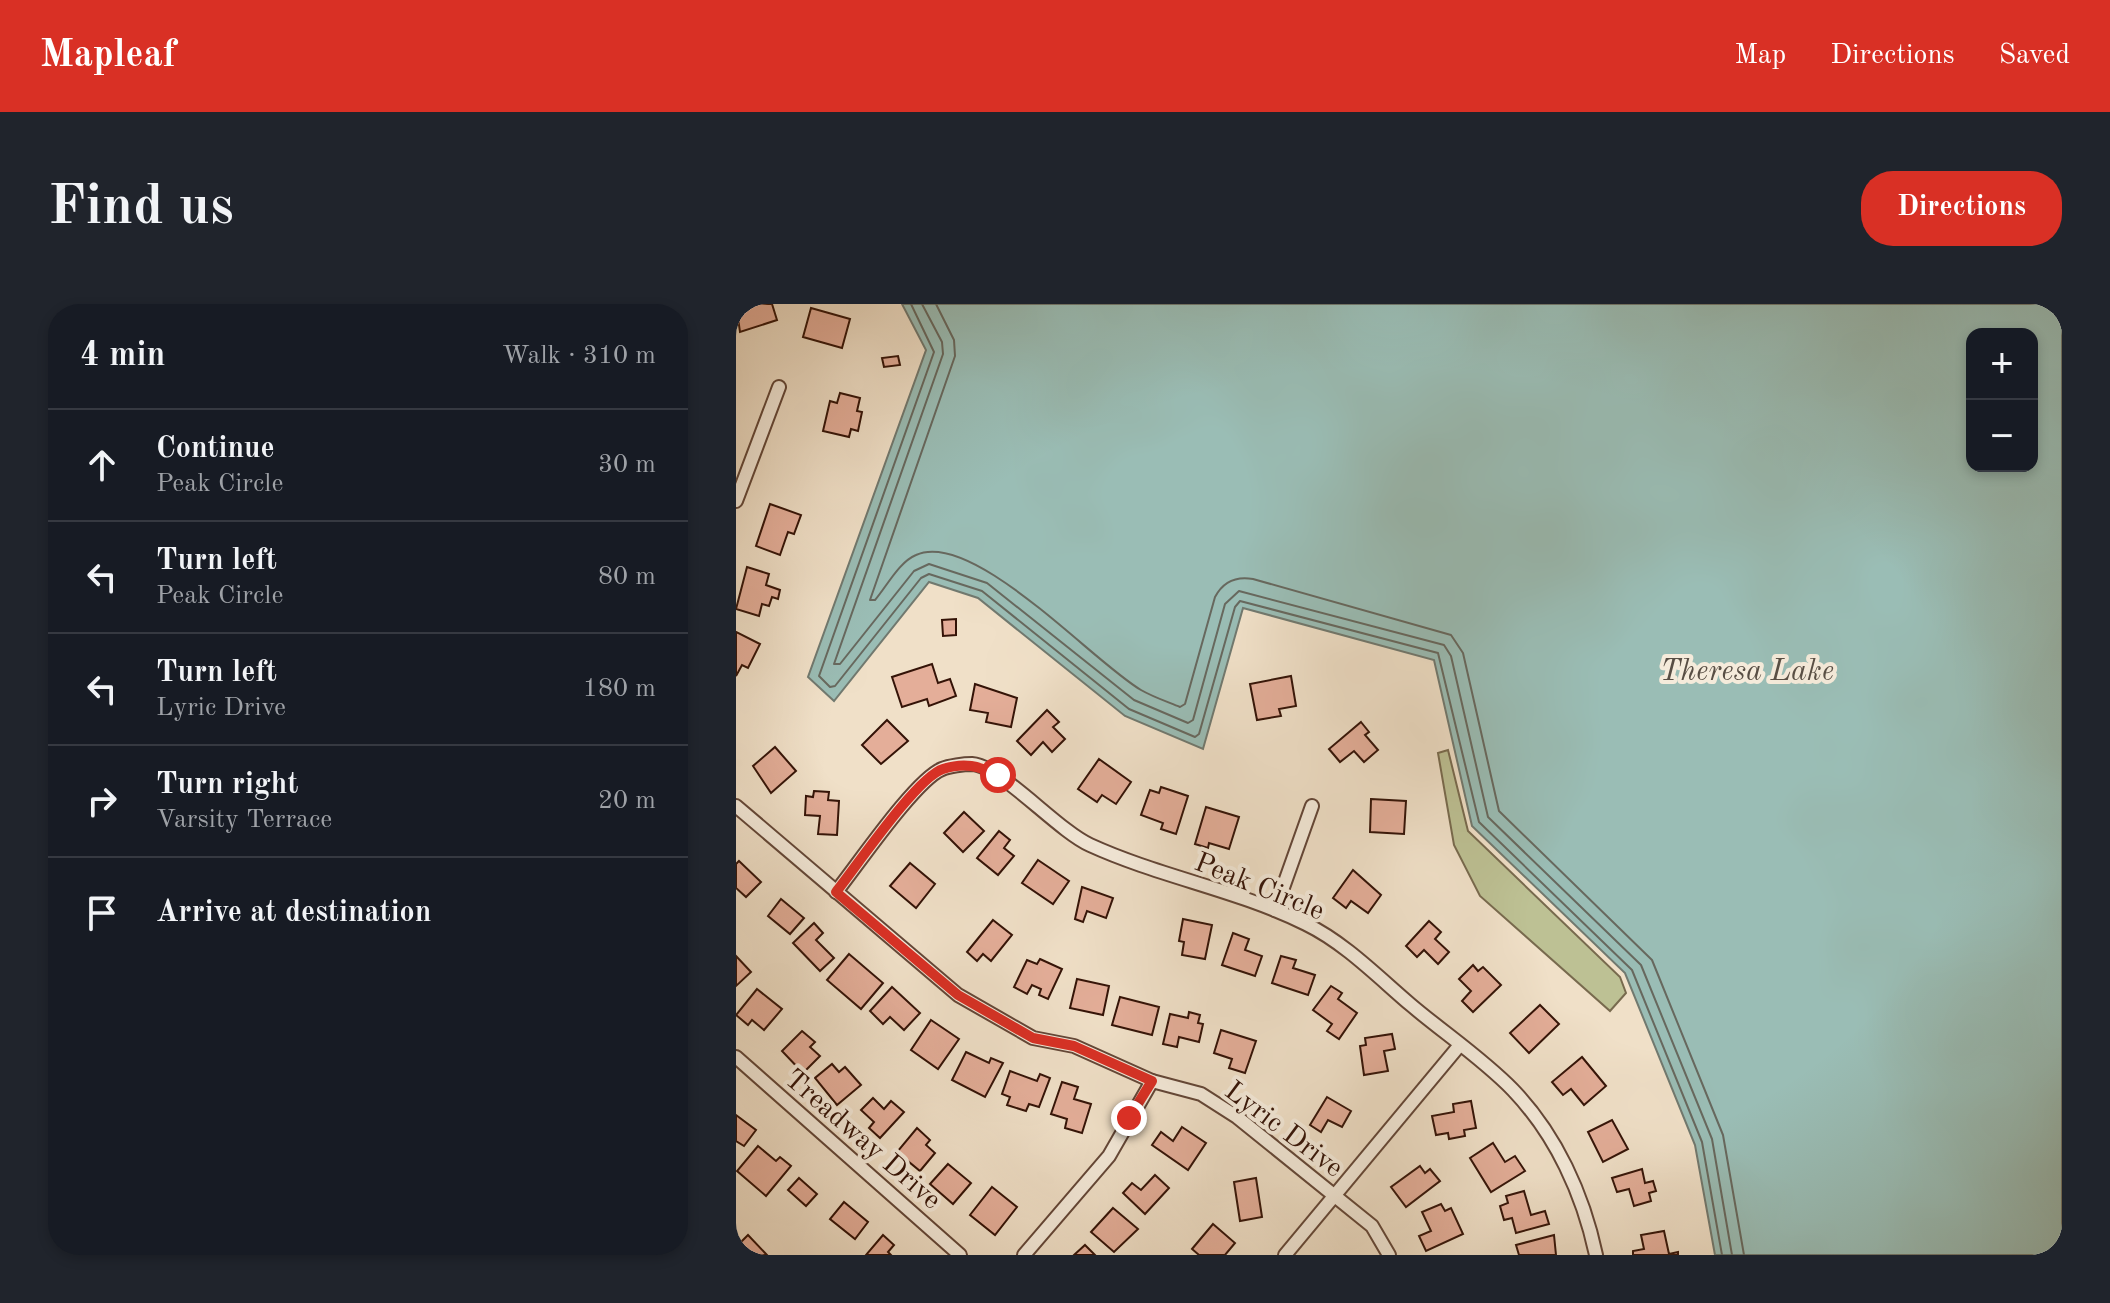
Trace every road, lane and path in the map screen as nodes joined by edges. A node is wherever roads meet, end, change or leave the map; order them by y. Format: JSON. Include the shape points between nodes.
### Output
{"nodes":[{"id":1,"x":779,"y":387,"type":"dead end"},
{"id":2,"x":736,"y":501,"type":"edge"},
{"id":3,"x":736,"y":806,"type":"edge"},
{"id":4,"x":1312,"y":806,"type":"dead end"},
{"id":5,"x":836,"y":892,"type":"junction"},
{"id":6,"x":1275,"y":910,"type":"junction"},
{"id":7,"x":1459,"y":1046,"type":"junction"},
{"id":8,"x":736,"y":1057,"type":"edge"},
{"id":9,"x":1152,"y":1081,"type":"junction"},
{"id":10,"x":1335,"y":1197,"type":"junction"},
{"id":11,"x":960,"y":1255,"type":"edge"},
{"id":12,"x":1024,"y":1255,"type":"edge"},
{"id":13,"x":1285,"y":1255,"type":"edge"},
{"id":14,"x":1389,"y":1255,"type":"edge"},
{"id":15,"x":1596,"y":1255,"type":"edge"}],
"edges":[{"from":1,"to":2,"type":"street"},
{"from":3,"to":5,"type":"street","name":"Lyric Drive"},
{"from":4,"to":6,"type":"street"},
{"from":5,"to":6,"type":"street","name":"Peak Circle","via":[[918,788],[941,770],[974,764],[998,775],[1088,845]]},
{"from":5,"to":9,"type":"street","name":"Lyric Drive","via":[[958,995],[1033,1038],[1074,1046]]},
{"from":6,"to":7,"type":"street","name":"Peak Circle","via":[[1353,955]]},
{"from":7,"to":10,"type":"street"},
{"from":7,"to":15,"type":"street","name":"Peak Circle","via":[[1511,1088],[1536,1117],[1581,1200]]},
{"from":8,"to":11,"type":"street","name":"Treadway Drive"},
{"from":9,"to":10,"type":"street","name":"Lyric Drive","via":[[1213,1101]]},
{"from":9,"to":12,"type":"street","via":[[1109,1156]]},
{"from":10,"to":13,"type":"street"},
{"from":10,"to":14,"type":"street","name":"Lyric Drive","via":[[1372,1226]]}]}
